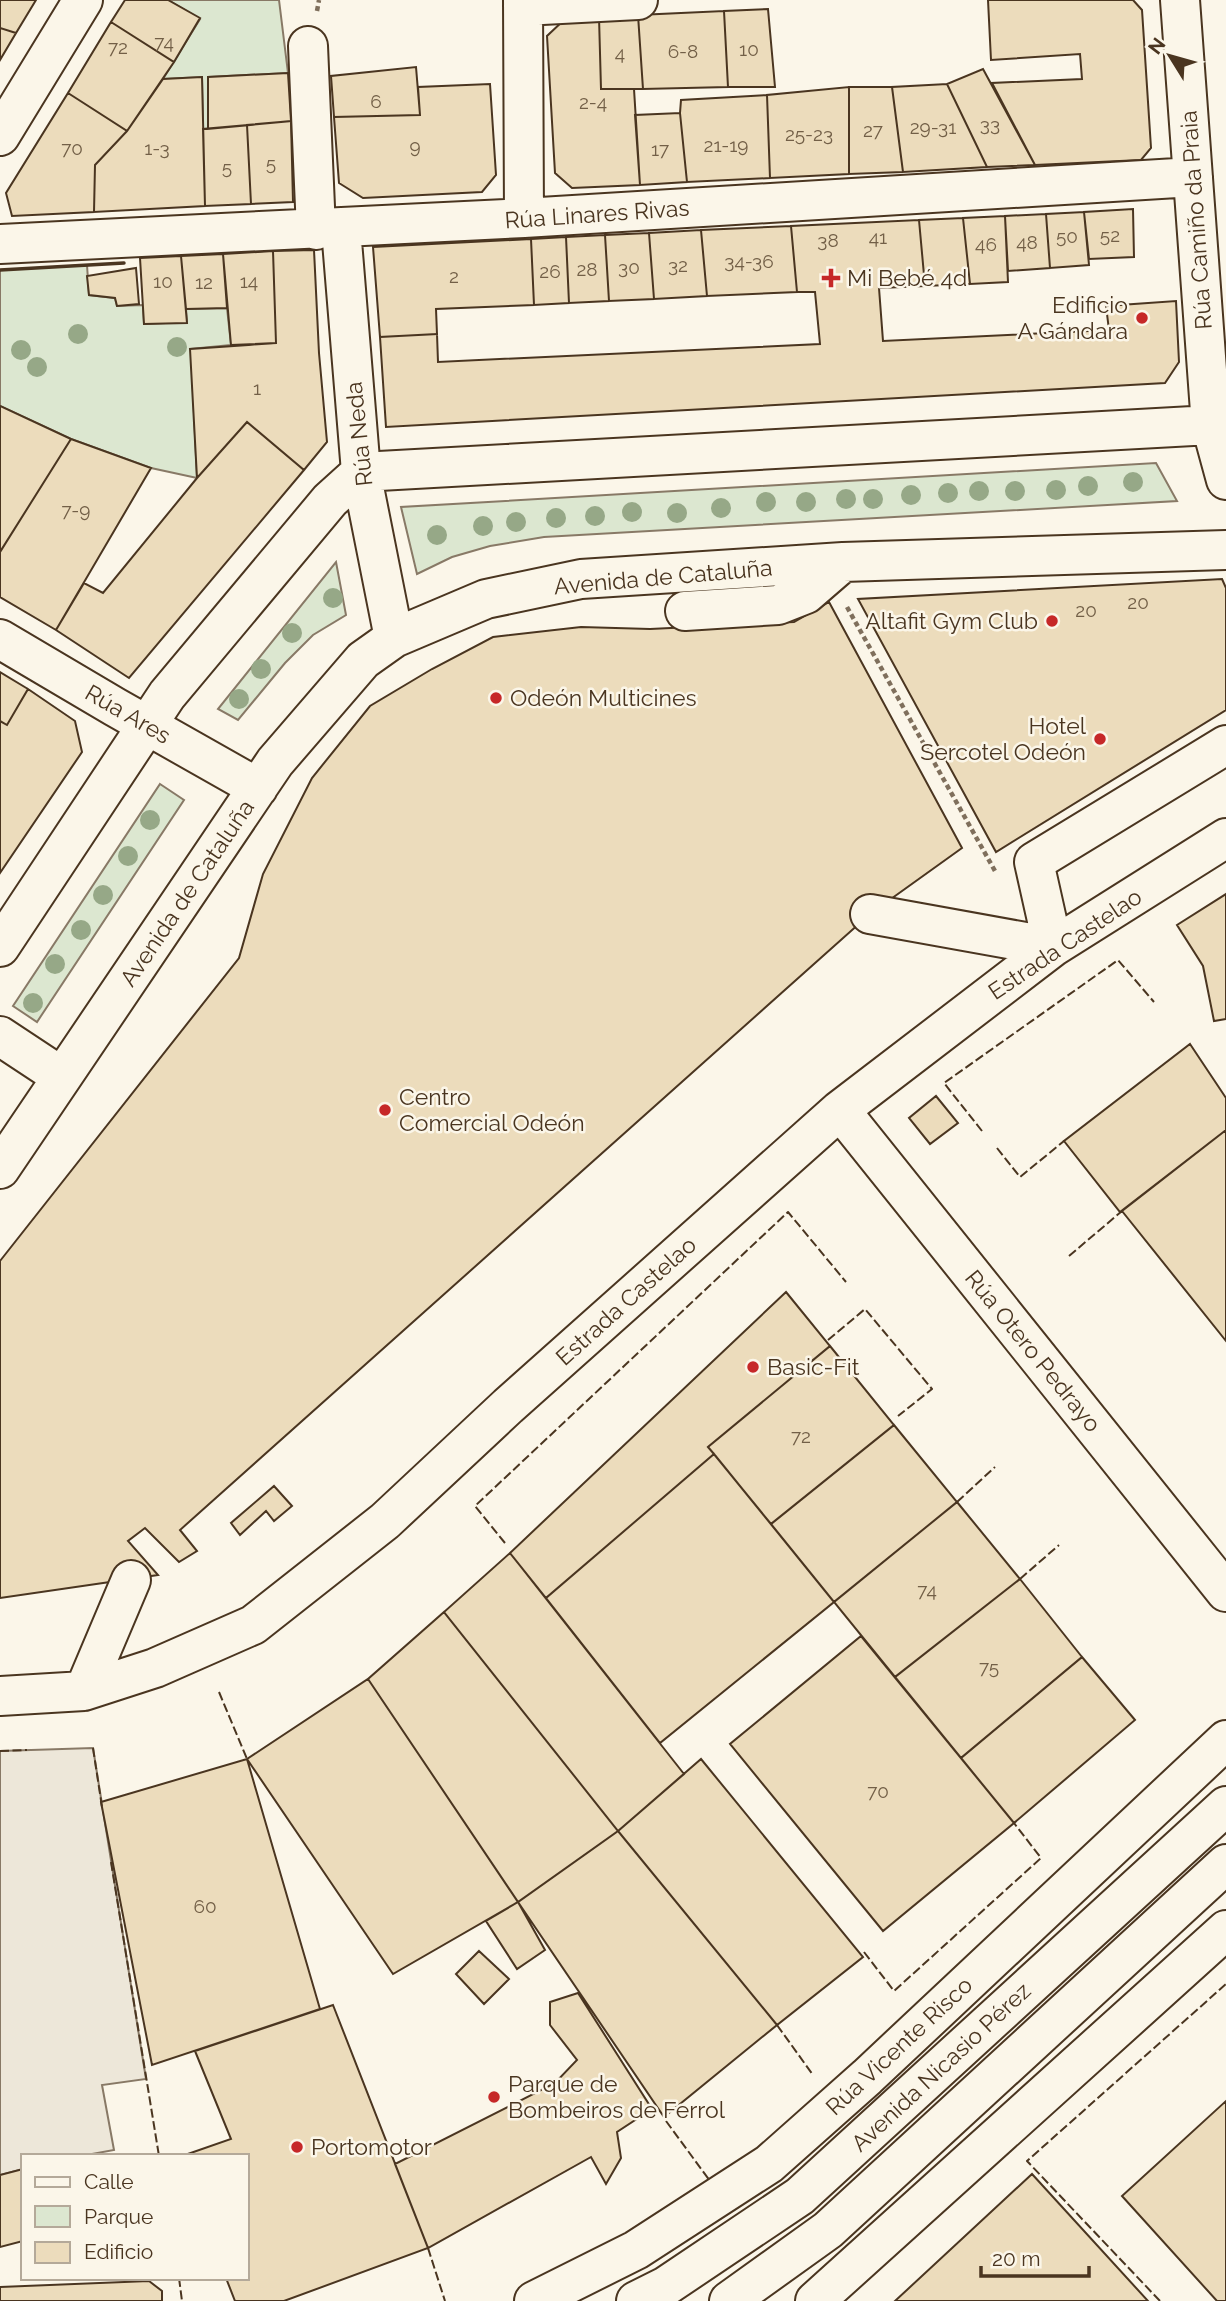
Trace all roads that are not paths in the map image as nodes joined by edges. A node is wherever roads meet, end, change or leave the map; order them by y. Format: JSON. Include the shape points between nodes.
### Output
{"nodes":[{"id":1,"x":83,"y":0,"type":"edge"},
{"id":2,"x":638,"y":0,"type":"edge"},
{"id":3,"x":1180,"y":0,"type":"edge"},
{"id":4,"x":523,"y":3,"type":"edge"},
{"id":5,"x":308,"y":46,"type":"dead end"},
{"id":6,"x":0,"y":136,"type":"edge"},
{"id":7,"x":1193,"y":177,"type":"junction"},
{"id":8,"x":524,"y":218,"type":"junction"},
{"id":9,"x":329,"y":229,"type":"junction"},
{"id":10,"x":0,"y":244,"type":"edge"},
{"id":11,"x":1211,"y":425,"type":"junction"},
{"id":12,"x":361,"y":472,"type":"junction"},
{"id":13,"x":1226,"y":480,"type":"edge"},
{"id":14,"x":1226,"y":550,"type":"edge"},
{"id":15,"x":836,"y":568,"type":"junction"},
{"id":16,"x":685,"y":611,"type":"dead end"},
{"id":17,"x":394,"y":638,"type":"junction"},
{"id":18,"x":0,"y":639,"type":"edge"},
{"id":19,"x":146,"y":724,"type":"junction"},
{"id":20,"x":1226,"y":745,"type":"edge"},
{"id":21,"x":258,"y":788,"type":"junction"},
{"id":22,"x":1226,"y":838,"type":"edge"},
{"id":23,"x":870,"y":914,"type":"dead end"},
{"id":24,"x":0,"y":947,"type":"edge"},
{"id":25,"x":1053,"y":947,"type":"junction"},
{"id":26,"x":0,"y":1036,"type":"edge"},
{"id":27,"x":62,"y":1077,"type":"junction"},
{"id":28,"x":840,"y":1110,"type":"junction"},
{"id":29,"x":0,"y":1169,"type":"edge"},
{"id":30,"x":131,"y":1580,"type":"dead end"},
{"id":31,"x":1226,"y":1592,"type":"edge"},
{"id":32,"x":84,"y":1691,"type":"junction"},
{"id":33,"x":0,"y":1696,"type":"edge"},
{"id":34,"x":1226,"y":1740,"type":"edge"},
{"id":35,"x":1226,"y":1806,"type":"edge"},
{"id":36,"x":1226,"y":1864,"type":"edge"},
{"id":37,"x":1226,"y":1930,"type":"edge"},
{"id":38,"x":534,"y":2301,"type":"edge"},
{"id":39,"x":636,"y":2301,"type":"edge"},
{"id":40,"x":729,"y":2301,"type":"edge"},
{"id":41,"x":815,"y":2301,"type":"edge"}],
"edges":[{"from":1,"to":6,"type":"main road"},
{"from":2,"to":4,"type":"main road"},
{"from":3,"to":7,"type":"main road","name":"Rúa Camiño da Praia"},
{"from":4,"to":8,"type":"main road"},
{"from":5,"to":9,"type":"main road","name":"Rúa Neda"},
{"from":7,"to":8,"type":"main road","name":"Rúa Linares Rivas"},
{"from":7,"to":11,"type":"main road","name":"Rúa Camiño da Praia"},
{"from":8,"to":9,"type":"main road","name":"Rúa Linares Rivas"},
{"from":9,"to":10,"type":"main road","name":"Rúa Linares Rivas"},
{"from":9,"to":12,"type":"main road","name":"Rúa Neda"},
{"from":11,"to":12,"type":"main road"},
{"from":11,"to":13,"type":"main road","name":"Rúa Camiño da Praia"},
{"from":12,"to":17,"type":"main road","name":"Rúa Neda"},
{"from":12,"to":19,"type":"main road","via":[[330,500]]},
{"from":14,"to":15,"type":"main road","name":"Avenida de Cataluña"},
{"from":15,"to":16,"type":"main road","via":[[806,594],[778,605]]},
{"from":15,"to":17,"type":"main road","name":"Avenida de Cataluña","via":[[581,579],[486,599]]},
{"from":17,"to":21,"type":"main road","name":"Avenida de Cataluña","via":[[363,660]]},
{"from":18,"to":19,"type":"main road","name":"Rúa Ares"},
{"from":19,"to":21,"type":"main road","name":"Rúa Ares"},
{"from":19,"to":24,"type":"main road"},
{"from":20,"to":25,"type":"main road","via":[[1034,862]]},
{"from":21,"to":27,"type":"main road","name":"Avenida de Cataluña"},
{"from":22,"to":25,"type":"main road","name":"Estrada Castelao"},
{"from":23,"to":25,"type":"main road"},
{"from":25,"to":28,"type":"main road","name":"Estrada Castelao"},
{"from":26,"to":27,"type":"main road"},
{"from":27,"to":29,"type":"main road","name":"Avenida de Cataluña"},
{"from":28,"to":31,"type":"main road","name":"Rúa Otero Pedrayo"},
{"from":28,"to":32,"type":"main road","name":"Estrada Castelao","via":[[384,1521],[253,1625],[155,1668]]},
{"from":30,"to":32,"type":"main road"},
{"from":32,"to":33,"type":"main road","name":"Estrada Castelao"},
{"from":34,"to":38,"type":"main road","name":"Rúa Vicente Risco","via":[[769,2164],[636,2250]]},
{"from":35,"to":39,"type":"main road","name":"Avenida Nicasio Pérez","via":[[800,2196],[666,2287]]},
{"from":36,"to":40,"type":"main road","name":"Avenida Nicasio Pérez","via":[[828,2230]]},
{"from":37,"to":41,"type":"main road"}]}
